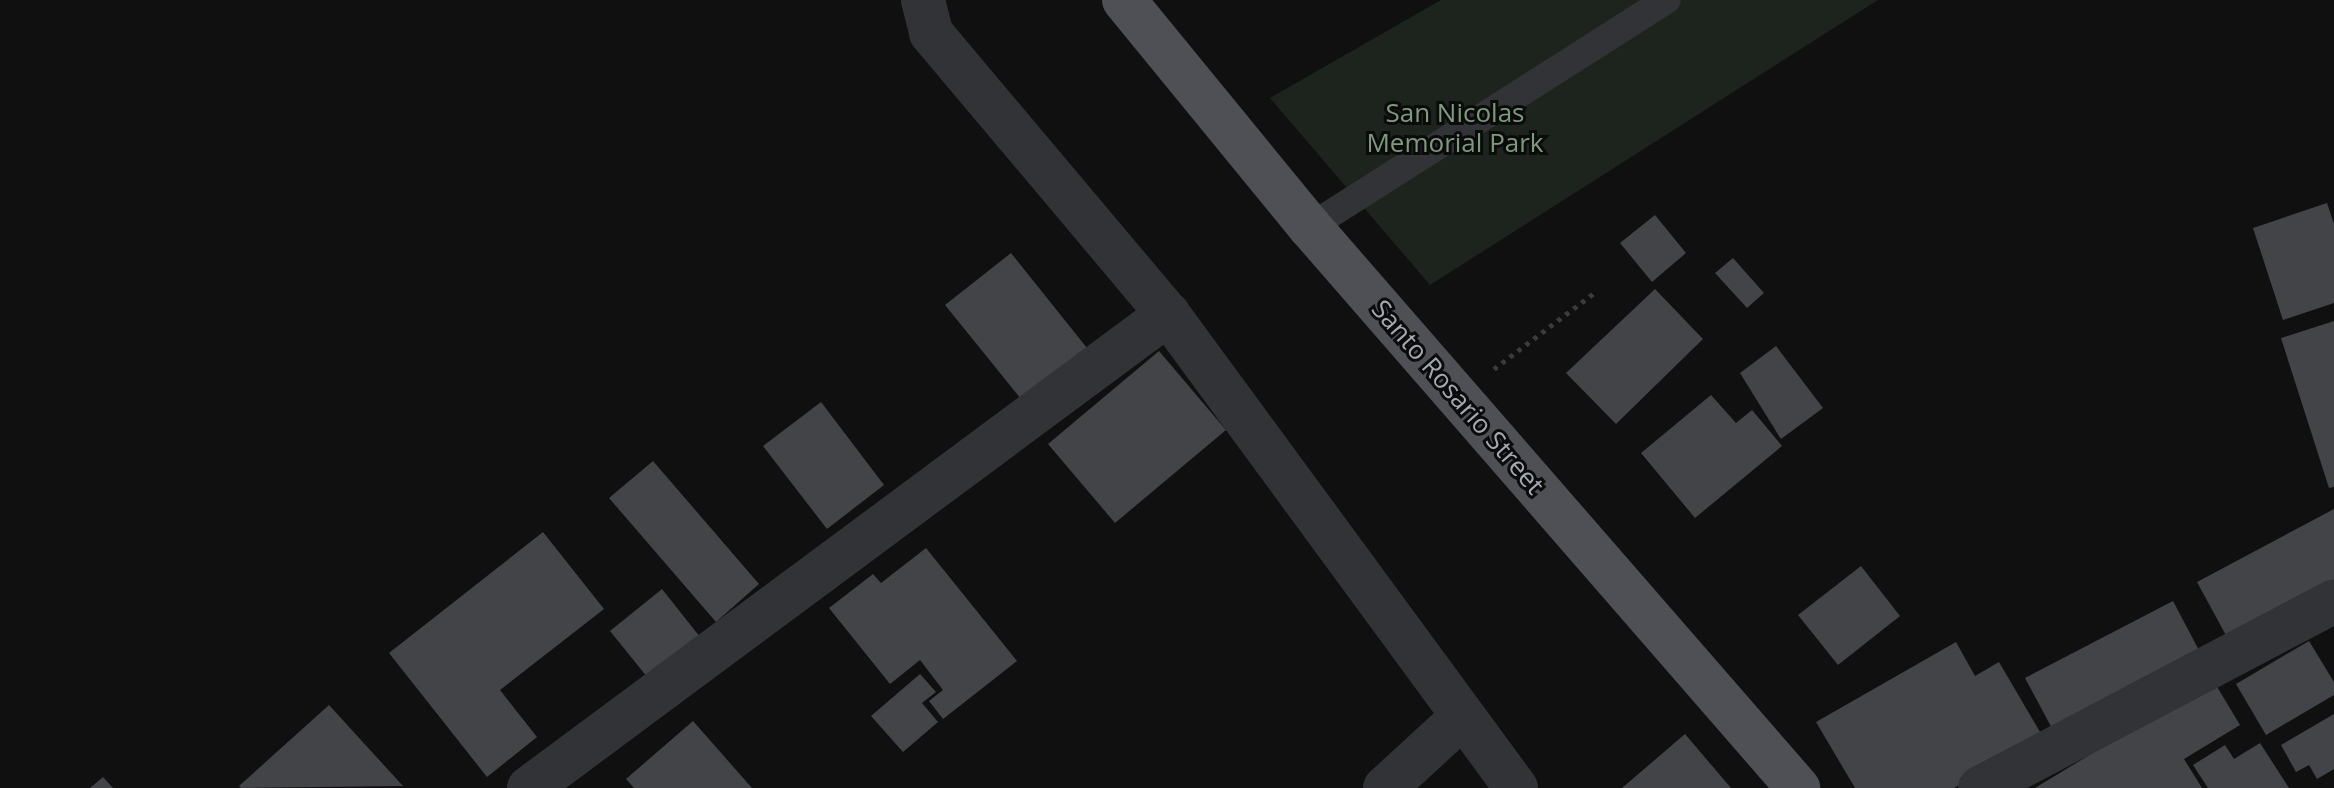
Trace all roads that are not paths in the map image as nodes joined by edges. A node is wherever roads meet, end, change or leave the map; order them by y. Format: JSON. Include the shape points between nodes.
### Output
{"nodes":[{"id":1,"x":923,"y":0,"type":"edge"},
{"id":2,"x":1124,"y":0,"type":"edge"},
{"id":3,"x":1667,"y":0,"type":"edge"},
{"id":4,"x":1310,"y":227,"type":"junction"},
{"id":5,"x":1168,"y":314,"type":"junction"},
{"id":6,"x":2334,"y":601,"type":"edge"},
{"id":7,"x":1461,"y":718,"type":"junction"},
{"id":8,"x":529,"y":788,"type":"edge"},
{"id":9,"x":1385,"y":788,"type":"edge"},
{"id":10,"x":1516,"y":788,"type":"edge"},
{"id":11,"x":1798,"y":788,"type":"edge"},
{"id":12,"x":1980,"y":788,"type":"edge"}],
"edges":[{"from":1,"to":5,"type":"street","via":[[931,33]]},
{"from":2,"to":4,"type":"main road","name":"Santo Rosario Street"},
{"from":3,"to":4,"type":"lane"},
{"from":4,"to":11,"type":"main road","name":"Santo Rosario Street"},
{"from":5,"to":7,"type":"street"},
{"from":5,"to":8,"type":"street"},
{"from":6,"to":12,"type":"street"},
{"from":7,"to":9,"type":"street"},
{"from":7,"to":10,"type":"street"}]}
